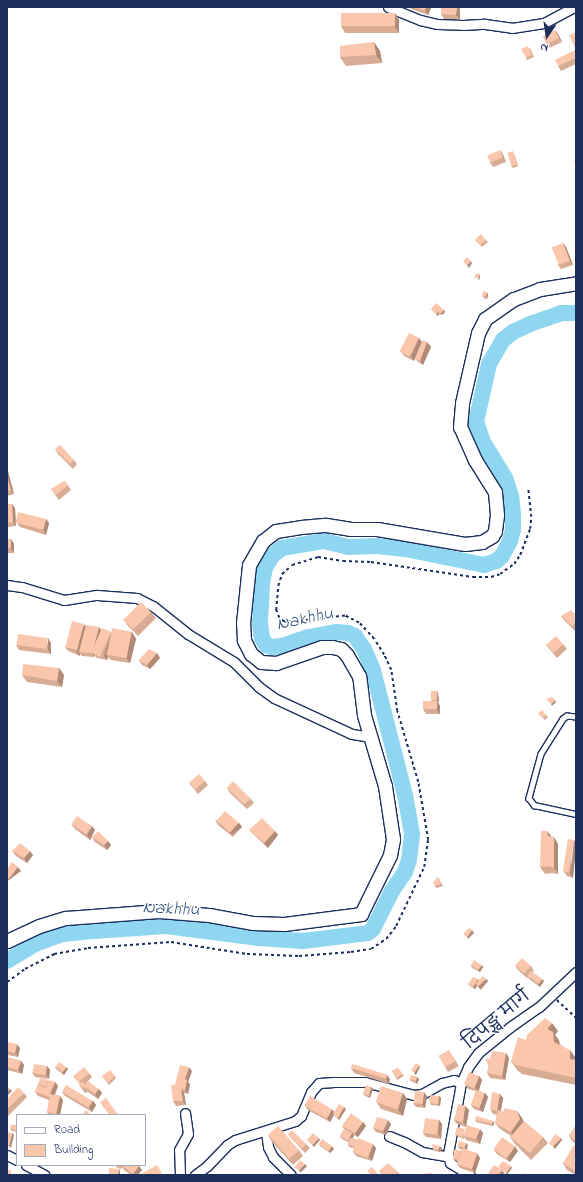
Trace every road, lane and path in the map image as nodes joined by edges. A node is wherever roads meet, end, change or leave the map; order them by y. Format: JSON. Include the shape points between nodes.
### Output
{"nodes":[{"id":1,"x":388,"y":7,"type":"edge"},
{"id":2,"x":574,"y":7,"type":"edge"},
{"id":3,"x":576,"y":283,"type":"edge"},
{"id":4,"x":528,"y":488,"type":"dead end"},
{"id":5,"x":7,"y":585,"type":"edge"},
{"id":6,"x":576,"y":717,"type":"edge"},
{"id":7,"x":371,"y":737,"type":"junction"},
{"id":8,"x":576,"y":814,"type":"edge"},
{"id":9,"x":7,"y":941,"type":"edge"},
{"id":10,"x":576,"y":972,"type":"edge"},
{"id":11,"x":7,"y":982,"type":"edge"},
{"id":12,"x":552,"y":995,"type":"junction"},
{"id":13,"x":576,"y":1018,"type":"edge"},
{"id":14,"x":461,"y":1083,"type":"junction"},
{"id":15,"x":185,"y":1113,"type":"dead end"},
{"id":16,"x":266,"y":1132,"type":"junction"},
{"id":17,"x":389,"y":1136,"type":"dead end"},
{"id":18,"x":7,"y":1155,"type":"edge"},
{"id":19,"x":449,"y":1157,"type":"junction"},
{"id":20,"x":16,"y":1160,"type":"edge"},
{"id":21,"x":28,"y":1166,"type":"edge"},
{"id":22,"x":45,"y":1175,"type":"edge"},
{"id":23,"x":180,"y":1175,"type":"edge"},
{"id":24,"x":194,"y":1175,"type":"edge"},
{"id":25,"x":291,"y":1175,"type":"edge"},
{"id":26,"x":470,"y":1175,"type":"edge"}],
"edges":[{"from":1,"to":2,"type":"street","via":[[420,20],[438,24],[485,24],[512,28],[544,23]]},
{"from":3,"to":7,"type":"street","via":[[540,289],[514,299],[485,319],[478,333],[462,403],[460,427],[475,460],[495,492],[497,515],[492,536],[482,542],[465,544],[377,529],[350,529],[326,525],[301,527],[276,532],[264,541],[249,565],[243,623],[244,640],[251,654],[261,662],[276,663],[322,647],[341,649],[359,676],[364,715]]},
{"from":4,"to":11,"type":"path","via":[[530,529],[514,564],[500,574],[473,577],[318,557],[292,564],[282,574],[278,586],[276,610],[284,622],[345,616],[359,623],[374,639],[390,670],[397,711],[418,782],[428,840],[424,866],[396,926],[386,939],[371,949],[299,956],[247,954],[170,942],[88,948],[54,954]]},
{"from":5,"to":7,"type":"street","via":[[64,600],[97,595],[137,598],[153,606],[188,634],[234,662],[274,698],[352,734]]},
{"from":6,"to":8,"type":"lane","via":[[568,716],[563,719],[541,754],[529,798],[534,805]]},
{"from":7,"to":9,"type":"street","via":[[385,786],[393,839],[390,854],[361,914],[284,924],[253,923],[186,912],[145,912],[66,918],[39,926]]},
{"from":10,"to":12,"type":"street","name":"दिपङ्ख मार्ग"},
{"from":12,"to":13,"type":"path"},
{"from":12,"to":14,"type":"street","name":"दिपङ्ख मार्ग","via":[[478,1053]]},
{"from":14,"to":16,"type":"street","via":[[454,1080],[442,1083],[422,1094],[414,1095],[365,1082],[319,1083],[311,1092],[301,1116],[295,1121]]},
{"from":14,"to":19,"type":"street","name":"दिपङ्ख मार्ग"},
{"from":15,"to":23,"type":"street","via":[[188,1134],[179,1150]]},
{"from":16,"to":24,"type":"street","via":[[235,1140]]},
{"from":16,"to":25,"type":"street","via":[[268,1147],[273,1157]]},
{"from":17,"to":19,"type":"street","via":[[422,1152]]},
{"from":18,"to":20,"type":"street"},
{"from":19,"to":26,"type":"street","via":[[450,1163]]},
{"from":21,"to":22,"type":"street"}]}
